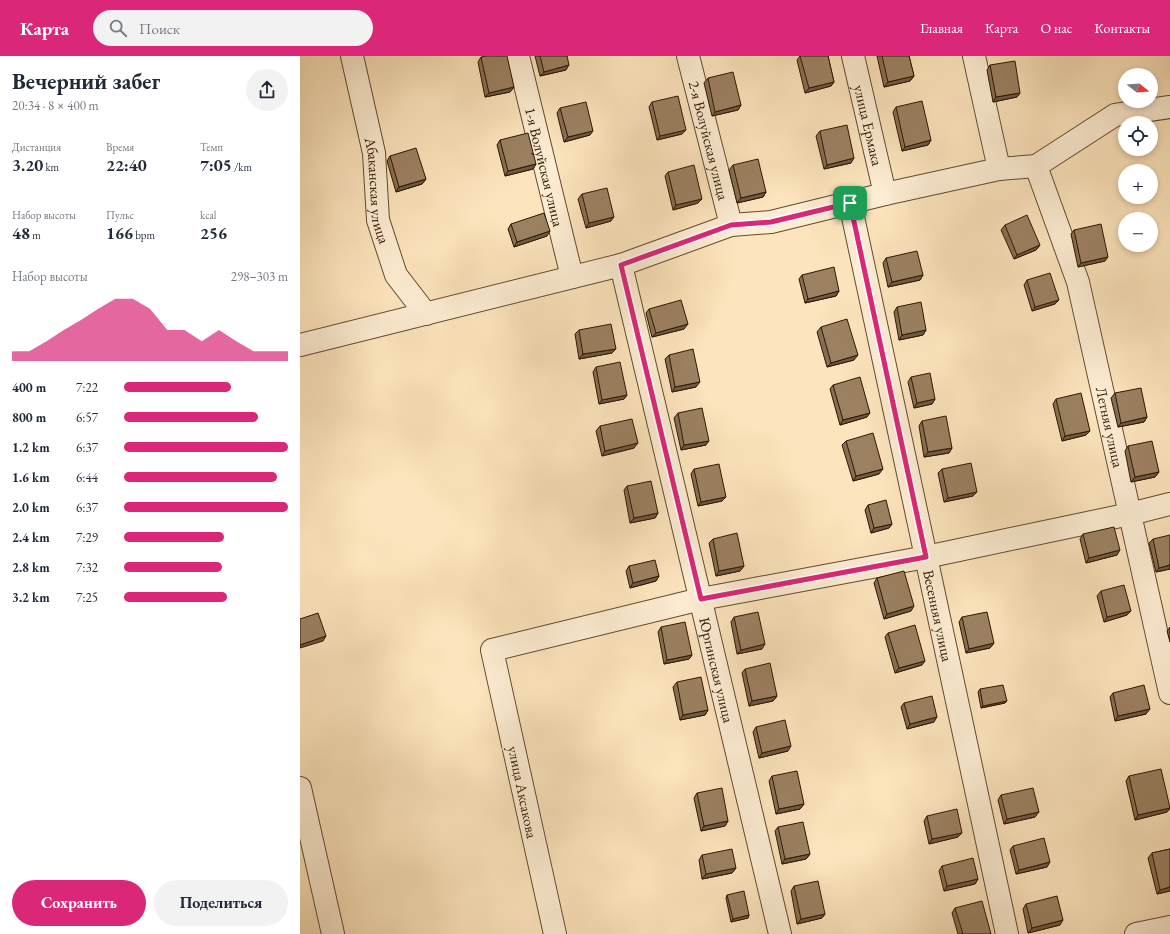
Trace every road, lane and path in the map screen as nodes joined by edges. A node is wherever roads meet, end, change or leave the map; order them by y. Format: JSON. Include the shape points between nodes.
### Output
{"nodes":[{"id":1,"x":352,"y":56,"type":"edge"},
{"id":2,"x":518,"y":56,"type":"edge"},
{"id":3,"x":688,"y":56,"type":"edge"},
{"id":4,"x":852,"y":56,"type":"edge"},
{"id":5,"x":974,"y":56,"type":"edge"},
{"id":6,"x":1170,"y":107,"type":"edge"},
{"id":7,"x":1036,"y":166,"type":"junction"},
{"id":8,"x":999,"y":169,"type":"junction"},
{"id":9,"x":885,"y":194,"type":"junction"},
{"id":10,"x":850,"y":203,"type":"junction"},
{"id":11,"x":731,"y":225,"type":"junction"},
{"id":12,"x":621,"y":265,"type":"junction"},
{"id":13,"x":572,"y":277,"type":"junction"},
{"id":14,"x":426,"y":314,"type":"junction"},
{"id":15,"x":300,"y":345,"type":"edge"},
{"id":16,"x":1170,"y":504,"type":"edge"},
{"id":17,"x":1130,"y":514,"type":"junction"},
{"id":18,"x":926,"y":557,"type":"junction"},
{"id":19,"x":701,"y":599,"type":"junction"},
{"id":20,"x":1170,"y":693,"type":"edge"},
{"id":21,"x":300,"y":788,"type":"edge"},
{"id":22,"x":1170,"y":927,"type":"edge"},
{"id":23,"x":333,"y":934,"type":"edge"},
{"id":24,"x":555,"y":934,"type":"edge"},
{"id":25,"x":780,"y":934,"type":"edge"},
{"id":26,"x":1007,"y":934,"type":"edge"},
{"id":27,"x":1136,"y":934,"type":"edge"}],
"edges":[{"from":1,"to":14,"type":"street","name":"Абаканская улица","via":[[374,154],[378,220],[396,276]]},
{"from":2,"to":13,"type":"street","name":"1-я Волуйская улица"},
{"from":3,"to":11,"type":"street","name":"2-я Волуйская улица"},
{"from":4,"to":9,"type":"street","name":"улица Ермака"},
{"from":5,"to":8,"type":"street"},
{"from":6,"to":7,"type":"street","via":[[1115,115]]},
{"from":7,"to":8,"type":"street"},
{"from":7,"to":17,"type":"street","name":"Летняя улица","via":[[1078,282]]},
{"from":8,"to":9,"type":"street"},
{"from":9,"to":10,"type":"street"},
{"from":10,"to":11,"type":"street","via":[[771,222]]},
{"from":10,"to":18,"type":"street","name":"Весенняя улица"},
{"from":11,"to":12,"type":"street"},
{"from":12,"to":13,"type":"street"},
{"from":12,"to":19,"type":"street","name":"Юргинская улица"},
{"from":13,"to":14,"type":"street"},
{"from":14,"to":15,"type":"street"},
{"from":16,"to":17,"type":"street"},
{"from":17,"to":18,"type":"street"},
{"from":17,"to":20,"type":"street","name":"Летняя улица"},
{"from":18,"to":19,"type":"street"},
{"from":18,"to":26,"type":"street","name":"Весенняя улица"},
{"from":19,"to":24,"type":"street","name":"улица Аксакова","via":[[492,650]]},
{"from":19,"to":25,"type":"street","name":"Юргинская улица"},
{"from":21,"to":23,"type":"street"},
{"from":22,"to":27,"type":"street"}]}
